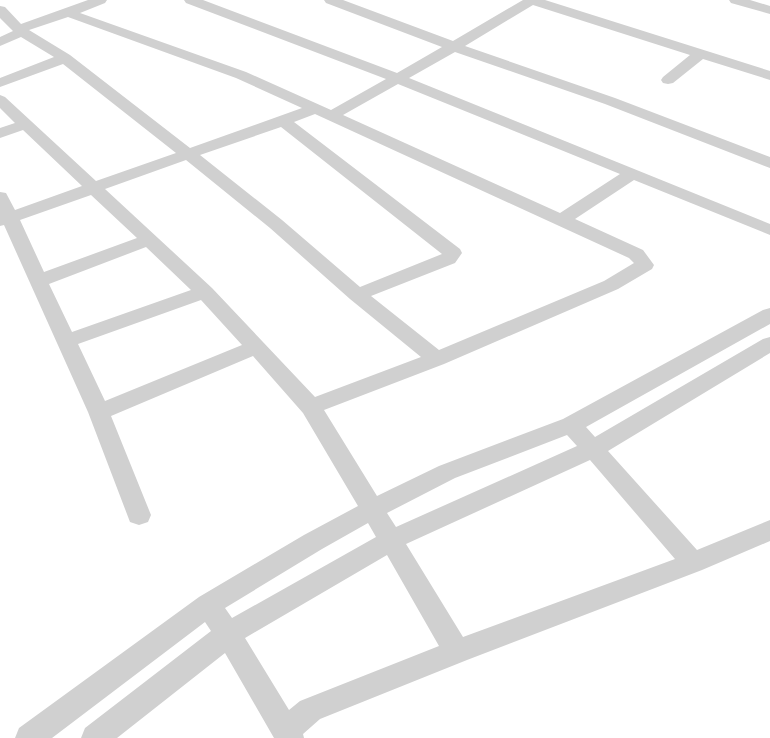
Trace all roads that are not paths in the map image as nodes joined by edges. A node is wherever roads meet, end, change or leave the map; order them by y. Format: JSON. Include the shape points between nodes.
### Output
{"nodes":[{"id":1,"x":100,"y":0,"type":"edge"},
{"id":2,"x":191,"y":0,"type":"edge"},
{"id":3,"x":331,"y":0,"type":"edge"},
{"id":4,"x":532,"y":0,"type":"edge"},
{"id":5,"x":736,"y":0,"type":"edge"},
{"id":6,"x":0,"y":10,"type":"edge"},
{"id":7,"x":770,"y":10,"type":"edge"},
{"id":8,"x":68,"y":13,"type":"junction"},
{"id":9,"x":20,"y":31,"type":"junction"},
{"id":10,"x":0,"y":42,"type":"edge"},
{"id":11,"x":455,"y":47,"type":"junction"},
{"id":12,"x":701,"y":54,"type":"junction"},
{"id":13,"x":65,"y":58,"type":"junction"},
{"id":14,"x":770,"y":76,"type":"edge"},
{"id":15,"x":397,"y":78,"type":"junction"},
{"id":16,"x":668,"y":80,"type":"dead end"},
{"id":17,"x":0,"y":83,"type":"edge"},
{"id":18,"x":0,"y":100,"type":"edge"},
{"id":19,"x":315,"y":109,"type":"junction"},
{"id":20,"x":331,"y":116,"type":"junction"},
{"id":21,"x":282,"y":120,"type":"junction"},
{"id":22,"x":26,"y":124,"type":"junction"},
{"id":23,"x":0,"y":133,"type":"edge"},
{"id":24,"x":187,"y":153,"type":"junction"},
{"id":25,"x":770,"y":163,"type":"edge"},
{"id":26,"x":633,"y":173,"type":"junction"},
{"id":27,"x":93,"y":187,"type":"junction"},
{"id":28,"x":0,"y":197,"type":"edge"},
{"id":29,"x":4,"y":219,"type":"edge"},
{"id":30,"x":562,"y":220,"type":"junction"},
{"id":31,"x":770,"y":230,"type":"edge"},
{"id":32,"x":149,"y":240,"type":"junction"},
{"id":33,"x":38,"y":281,"type":"junction"},
{"id":34,"x":205,"y":292,"type":"junction"},
{"id":35,"x":357,"y":295,"type":"junction"},
{"id":36,"x":770,"y":315,"type":"edge"},
{"id":37,"x":66,"y":341,"type":"junction"},
{"id":38,"x":770,"y":344,"type":"edge"},
{"id":39,"x":256,"y":347,"type":"junction"},
{"id":40,"x":437,"y":359,"type":"junction"},
{"id":41,"x":311,"y":407,"type":"junction"},
{"id":42,"x":99,"y":412,"type":"junction"},
{"id":43,"x":570,"y":425,"type":"junction"},
{"id":44,"x":593,"y":449,"type":"junction"},
{"id":45,"x":373,"y":509,"type":"junction"},
{"id":46,"x":139,"y":515,"type":"dead end"},
{"id":47,"x":770,"y":530,"type":"edge"},
{"id":48,"x":392,"y":540,"type":"junction"},
{"id":49,"x":693,"y":563,"type":"junction"},
{"id":50,"x":208,"y":605,"type":"junction"},
{"id":51,"x":228,"y":634,"type":"junction"},
{"id":52,"x":457,"y":651,"type":"junction"},
{"id":53,"x":287,"y":734,"type":"edge"},
{"id":54,"x":29,"y":738,"type":"edge"},
{"id":55,"x":95,"y":738,"type":"edge"}],
"edges":[{"from":1,"to":8,"type":"street"},
{"from":2,"to":15,"type":"street"},
{"from":3,"to":11,"type":"street"},
{"from":4,"to":11,"type":"street"},
{"from":4,"to":12,"type":"street"},
{"from":5,"to":7,"type":"street"},
{"from":6,"to":9,"type":"street"},
{"from":8,"to":9,"type":"street"},
{"from":8,"to":19,"type":"street","via":[[241,75]]},
{"from":9,"to":10,"type":"street"},
{"from":9,"to":13,"type":"street"},
{"from":11,"to":15,"type":"street"},
{"from":11,"to":25,"type":"street","via":[[610,101]]},
{"from":12,"to":14,"type":"street"},
{"from":12,"to":16,"type":"street"},
{"from":13,"to":17,"type":"street"},
{"from":13,"to":24,"type":"street"},
{"from":15,"to":20,"type":"street"},
{"from":15,"to":26,"type":"street"},
{"from":18,"to":22,"type":"street"},
{"from":19,"to":20,"type":"street"},
{"from":19,"to":21,"type":"street"},
{"from":20,"to":30,"type":"street"},
{"from":21,"to":24,"type":"street"},
{"from":21,"to":35,"type":"street","via":[[452,253],[448,259]]},
{"from":22,"to":23,"type":"street"},
{"from":22,"to":27,"type":"street"},
{"from":24,"to":27,"type":"street"},
{"from":24,"to":35,"type":"street","via":[[276,224]]},
{"from":26,"to":30,"type":"street"},
{"from":26,"to":31,"type":"street"},
{"from":27,"to":29,"type":"street"},
{"from":27,"to":32,"type":"street"},
{"from":28,"to":29,"type":"street"},
{"from":29,"to":33,"type":"street"},
{"from":30,"to":40,"type":"street","via":[[636,254],[645,265],[611,285]]},
{"from":32,"to":33,"type":"street"},
{"from":32,"to":34,"type":"street"},
{"from":33,"to":37,"type":"street"},
{"from":34,"to":37,"type":"street"},
{"from":34,"to":39,"type":"street"},
{"from":35,"to":40,"type":"street"},
{"from":36,"to":43,"type":"street"},
{"from":37,"to":42,"type":"street"},
{"from":38,"to":44,"type":"street"},
{"from":39,"to":41,"type":"street"},
{"from":39,"to":42,"type":"street"},
{"from":40,"to":41,"type":"street"},
{"from":41,"to":45,"type":"street"},
{"from":42,"to":46,"type":"street"},
{"from":43,"to":44,"type":"street"},
{"from":43,"to":45,"type":"street","via":[[447,472]]},
{"from":44,"to":48,"type":"street"},
{"from":44,"to":49,"type":"street"},
{"from":45,"to":48,"type":"street"},
{"from":45,"to":50,"type":"street"},
{"from":47,"to":49,"type":"street"},
{"from":48,"to":51,"type":"street"},
{"from":48,"to":52,"type":"street"},
{"from":49,"to":52,"type":"street"},
{"from":50,"to":51,"type":"street"},
{"from":50,"to":54,"type":"street"},
{"from":51,"to":53,"type":"street"},
{"from":51,"to":55,"type":"street"},
{"from":52,"to":53,"type":"street","via":[[310,710]]}]}
